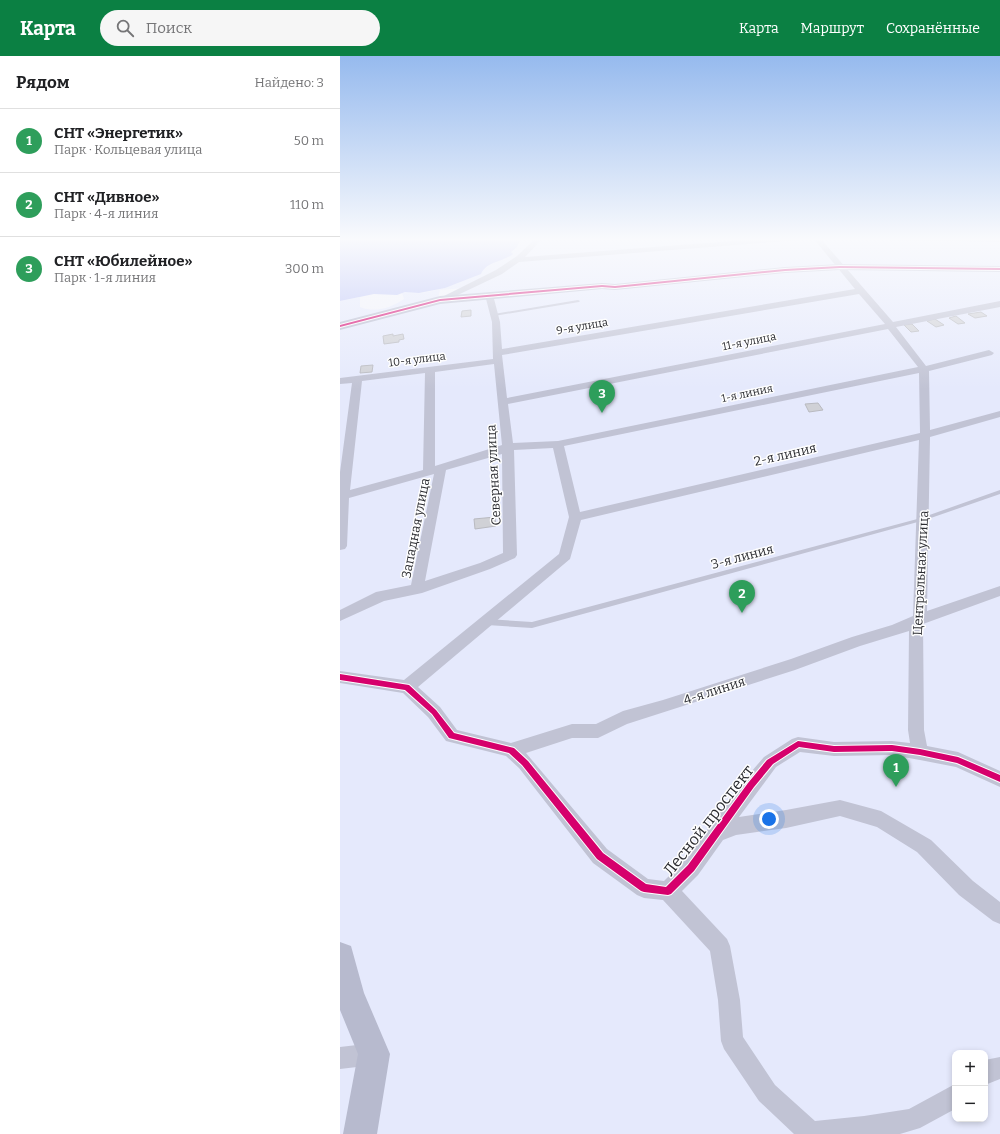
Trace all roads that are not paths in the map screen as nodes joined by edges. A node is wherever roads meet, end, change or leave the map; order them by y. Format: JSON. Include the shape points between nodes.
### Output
{"nodes":[{"id":1,"x":465,"y":288,"type":"edge"},
{"id":2,"x":573,"y":288,"type":"edge"},
{"id":3,"x":859,"y":288,"type":"edge"},
{"id":4,"x":861,"y":291,"type":"junction"},
{"id":5,"x":489,"y":295,"type":"junction"},
{"id":6,"x":440,"y":300,"type":"junction"},
{"id":7,"x":578,"y":301,"type":"dead end"},
{"id":8,"x":1000,"y":304,"type":"edge"},
{"id":9,"x":494,"y":315,"type":"junction"},
{"id":10,"x":340,"y":326,"type":"edge"},
{"id":11,"x":891,"y":326,"type":"junction"},
{"id":12,"x":989,"y":353,"type":"dead end"},
{"id":13,"x":497,"y":357,"type":"junction"},
{"id":14,"x":924,"y":369,"type":"junction"},
{"id":15,"x":430,"y":370,"type":"junction"},
{"id":16,"x":357,"y":379,"type":"junction"},
{"id":17,"x":340,"y":381,"type":"edge"},
{"id":18,"x":503,"y":402,"type":"junction"},
{"id":19,"x":1000,"y":414,"type":"edge"},
{"id":20,"x":925,"y":435,"type":"junction"},
{"id":21,"x":558,"y":444,"type":"junction"},
{"id":22,"x":508,"y":447,"type":"junction"},
{"id":23,"x":441,"y":468,"type":"junction"},
{"id":24,"x":429,"y":472,"type":"junction"},
{"id":25,"x":1000,"y":492,"type":"edge"},
{"id":26,"x":343,"y":496,"type":"junction"},
{"id":27,"x":575,"y":517,"type":"junction"},
{"id":28,"x":923,"y":519,"type":"junction"},
{"id":29,"x":340,"y":546,"type":"edge"},
{"id":30,"x":417,"y":589,"type":"junction"},
{"id":31,"x":1000,"y":591,"type":"edge"},
{"id":32,"x":340,"y":616,"type":"edge"},
{"id":33,"x":918,"y":620,"type":"junction"},
{"id":34,"x":487,"y":622,"type":"junction"},
{"id":35,"x":340,"y":677,"type":"edge"},
{"id":36,"x":407,"y":687,"type":"junction"},
{"id":37,"x":511,"y":750,"type":"junction"},
{"id":38,"x":920,"y":752,"type":"junction"},
{"id":39,"x":1000,"y":779,"type":"edge"},
{"id":40,"x":716,"y":833,"type":"junction"},
{"id":41,"x":668,"y":891,"type":"junction"},
{"id":42,"x":1000,"y":914,"type":"edge"},
{"id":43,"x":340,"y":957,"type":"edge"},
{"id":44,"x":374,"y":1054,"type":"junction"},
{"id":45,"x":340,"y":1058,"type":"edge"},
{"id":46,"x":1000,"y":1068,"type":"edge"},
{"id":47,"x":988,"y":1071,"type":"edge"},
{"id":48,"x":952,"y":1098,"type":"edge"},
{"id":49,"x":811,"y":1133,"type":"edge"},
{"id":50,"x":360,"y":1134,"type":"edge"}],
"edges":[{"from":1,"to":6,"type":"street"},
{"from":2,"to":5,"type":"street"},
{"from":3,"to":4,"type":"street"},
{"from":4,"to":11,"type":"street"},
{"from":4,"to":13,"type":"street","name":"9-я улица"},
{"from":5,"to":6,"type":"street"},
{"from":5,"to":9,"type":"street","name":"Северная улица"},
{"from":6,"to":10,"type":"street"},
{"from":7,"to":9,"type":"lane"},
{"from":8,"to":11,"type":"street","name":"11-я улица"},
{"from":9,"to":13,"type":"street","name":"Северная улица"},
{"from":11,"to":14,"type":"street"},
{"from":11,"to":18,"type":"street","name":"11-я улица"},
{"from":12,"to":14,"type":"street","name":"1-я линия"},
{"from":13,"to":15,"type":"street","name":"10-я улица"},
{"from":13,"to":18,"type":"street","name":"Северная улица"},
{"from":14,"to":20,"type":"street","name":"Центральная улица"},
{"from":14,"to":21,"type":"street","name":"1-я линия"},
{"from":15,"to":16,"type":"street","name":"10-я улица"},
{"from":15,"to":24,"type":"street","name":"Западная улица"},
{"from":16,"to":17,"type":"street","name":"10-я улица"},
{"from":16,"to":26,"type":"street"},
{"from":18,"to":22,"type":"street","name":"Северная улица"},
{"from":19,"to":20,"type":"street","name":"2-я линия"},
{"from":20,"to":27,"type":"street","name":"2-я линия"},
{"from":20,"to":28,"type":"street","name":"Центральная улица"},
{"from":21,"to":22,"type":"street","name":"1-я линия"},
{"from":21,"to":27,"type":"street"},
{"from":22,"to":23,"type":"street","name":"1-я линия"},
{"from":22,"to":30,"type":"street","name":"Северная улица","via":[[510,554],[485,566]]},
{"from":23,"to":24,"type":"street","name":"Западная улица"},
{"from":23,"to":30,"type":"street","name":"Западная улица"},
{"from":24,"to":26,"type":"street"},
{"from":25,"to":28,"type":"lane","name":"3-я линия"},
{"from":26,"to":29,"type":"street"},
{"from":27,"to":34,"type":"street","via":[[565,556]]},
{"from":28,"to":33,"type":"street","name":"Центральная улица"},
{"from":28,"to":34,"type":"lane","name":"3-я линия","via":[[532,625]]},
{"from":30,"to":32,"type":"street","via":[[381,596]]},
{"from":31,"to":33,"type":"street","name":"4-я линия"},
{"from":33,"to":37,"type":"street","name":"4-я линия","via":[[896,630],[857,641],[795,664],[623,718],[598,731],[572,731]]},
{"from":33,"to":38,"type":"street","name":"Центральная улица","via":[[916,730]]},
{"from":34,"to":36,"type":"street"},
{"from":35,"to":36,"type":"street"},
{"from":36,"to":37,"type":"street","name":"Лесной проспект","via":[[434,712],[452,736]]},
{"from":37,"to":41,"type":"street","name":"Лесной проспект","via":[[525,763],[600,856],[644,888]]},
{"from":38,"to":39,"type":"street","name":"Лесной проспект","via":[[958,760]]},
{"from":38,"to":40,"type":"street","name":"Лесной проспект","via":[[892,748],[834,748],[798,744],[770,762]]},
{"from":40,"to":41,"type":"street","name":"Лесной проспект","via":[[691,868]]},
{"from":40,"to":42,"type":"street","via":[[736,826],[840,808],[881,820],[924,846],[966,888]]},
{"from":41,"to":49,"type":"street","via":[[720,946],[730,1000],[732,1041],[766,1093]]},
{"from":43,"to":44,"type":"street","via":[[349,994]]},
{"from":44,"to":45,"type":"street"},
{"from":44,"to":50,"type":"street"},
{"from":46,"to":47,"type":"street"},
{"from":48,"to":49,"type":"street","via":[[912,1120]]}]}
